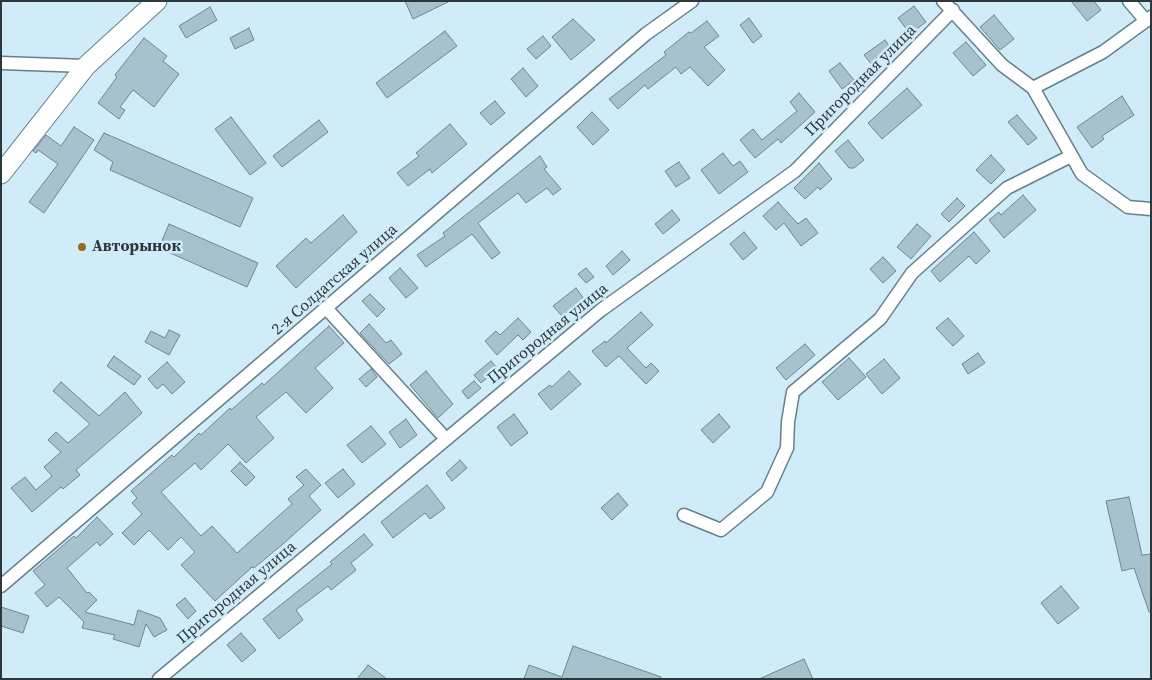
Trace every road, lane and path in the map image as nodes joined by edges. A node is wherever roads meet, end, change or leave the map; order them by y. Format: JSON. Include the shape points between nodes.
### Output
{"nodes":[{"id":1,"x":157,"y":1,"type":"edge"},
{"id":2,"x":692,"y":1,"type":"edge"},
{"id":3,"x":943,"y":1,"type":"edge"},
{"id":4,"x":1129,"y":1,"type":"edge"},
{"id":5,"x":953,"y":10,"type":"junction"},
{"id":6,"x":1148,"y":19,"type":"edge"},
{"id":7,"x":1,"y":63,"type":"edge"},
{"id":8,"x":86,"y":66,"type":"junction"},
{"id":9,"x":1033,"y":88,"type":"junction"},
{"id":10,"x":1071,"y":156,"type":"junction"},
{"id":11,"x":1,"y":174,"type":"edge"},
{"id":12,"x":1151,"y":209,"type":"edge"},
{"id":13,"x":326,"y":308,"type":"junction"},
{"id":14,"x":446,"y":439,"type":"junction"},
{"id":15,"x":684,"y":515,"type":"dead end"},
{"id":16,"x":1,"y":586,"type":"edge"},
{"id":17,"x":158,"y":679,"type":"edge"}],
"edges":[{"from":1,"to":8,"type":"street"},
{"from":2,"to":13,"type":"street","name":"2-я Солдатская улица","via":[[646,34]]},
{"from":3,"to":5,"type":"street"},
{"from":4,"to":6,"type":"street"},
{"from":5,"to":9,"type":"street","via":[[1002,65]]},
{"from":5,"to":14,"type":"street","name":"Пригородная улица","via":[[795,171],[601,310]]},
{"from":6,"to":9,"type":"street","via":[[1103,52]]},
{"from":7,"to":8,"type":"street"},
{"from":8,"to":11,"type":"street"},
{"from":9,"to":10,"type":"street"},
{"from":10,"to":12,"type":"street","via":[[1082,174],[1128,207]]},
{"from":10,"to":15,"type":"street","via":[[1008,188],[912,273],[880,319],[792,392],[787,448],[767,492],[721,530]]},
{"from":13,"to":14,"type":"street"},
{"from":13,"to":16,"type":"street","name":"2-я Солдатская улица"},
{"from":14,"to":17,"type":"street","name":"Пригородная улица"}]}
